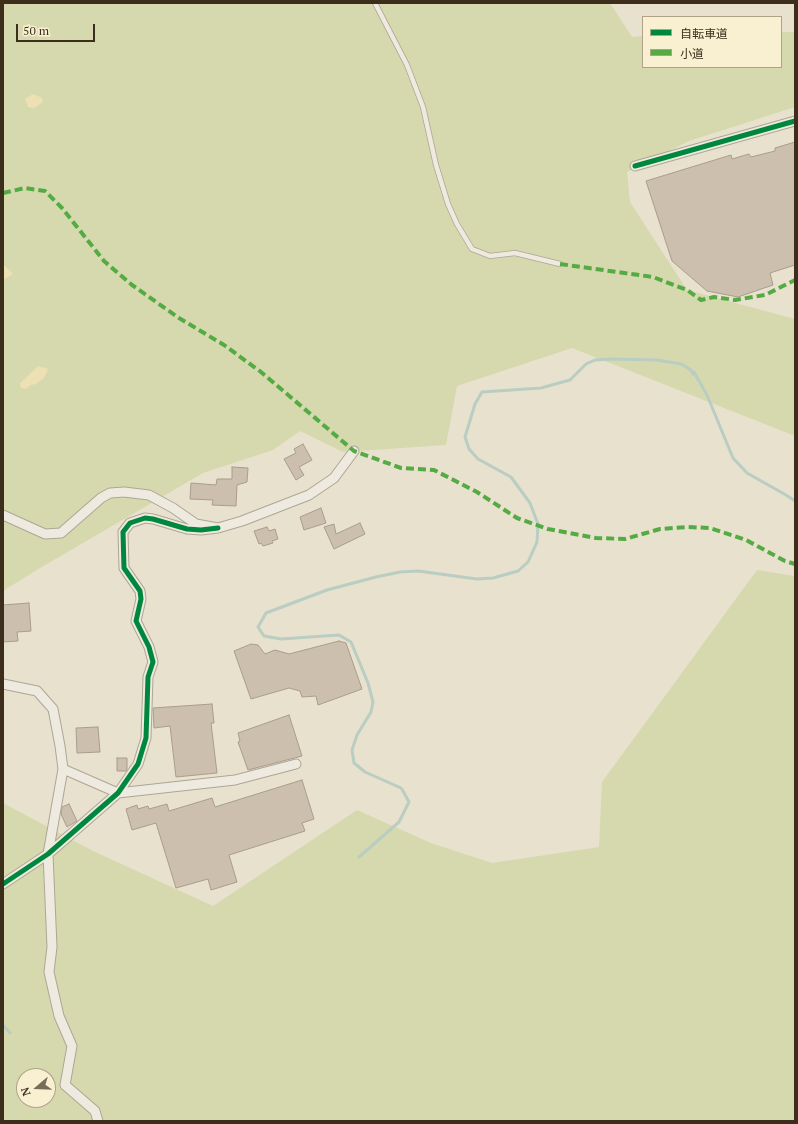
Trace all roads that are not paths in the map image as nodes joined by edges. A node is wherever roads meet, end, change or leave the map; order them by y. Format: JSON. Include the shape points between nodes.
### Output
{"nodes":[{"id":1,"x":375,"y":3,"type":"edge"},
{"id":2,"x":795,"y":121,"type":"edge"},
{"id":3,"x":635,"y":166,"type":"dead end"},
{"id":4,"x":560,"y":264,"type":"dead end"},
{"id":5,"x":354,"y":451,"type":"dead end"},
{"id":6,"x":3,"y":515,"type":"edge"},
{"id":7,"x":218,"y":528,"type":"junction"},
{"id":8,"x":3,"y":684,"type":"edge"},
{"id":9,"x":296,"y":764,"type":"dead end"},
{"id":10,"x":62,"y":769,"type":"junction"},
{"id":11,"x":118,"y":793,"type":"junction"},
{"id":12,"x":48,"y":854,"type":"junction"},
{"id":13,"x":3,"y":884,"type":"edge"},
{"id":14,"x":98,"y":1121,"type":"edge"}],
"edges":[{"from":1,"to":4,"type":"lane","via":[[407,65],[423,108],[448,204],[472,249],[490,256],[515,254]]},
{"from":2,"to":3,"type":"street"},
{"from":5,"to":7,"type":"street","via":[[334,478],[309,495]]},
{"from":6,"to":7,"type":"street","via":[[45,534],[61,533],[101,498],[110,493],[124,492],[149,495],[196,524]]},
{"from":7,"to":11,"type":"street","via":[[186,529],[146,518],[130,522],[123,532],[124,568],[140,591],[141,599],[136,621],[149,647],[153,662],[148,677],[146,738],[138,764]]},
{"from":8,"to":10,"type":"street","via":[[37,690],[53,709]]},
{"from":9,"to":11,"type":"street","via":[[235,780]]},
{"from":10,"to":11,"type":"street"},
{"from":10,"to":12,"type":"street"},
{"from":11,"to":12,"type":"street"},
{"from":12,"to":13,"type":"street"},
{"from":12,"to":14,"type":"street","via":[[52,947],[49,972],[59,1016],[72,1046],[64,1085],[95,1111]]}]}
